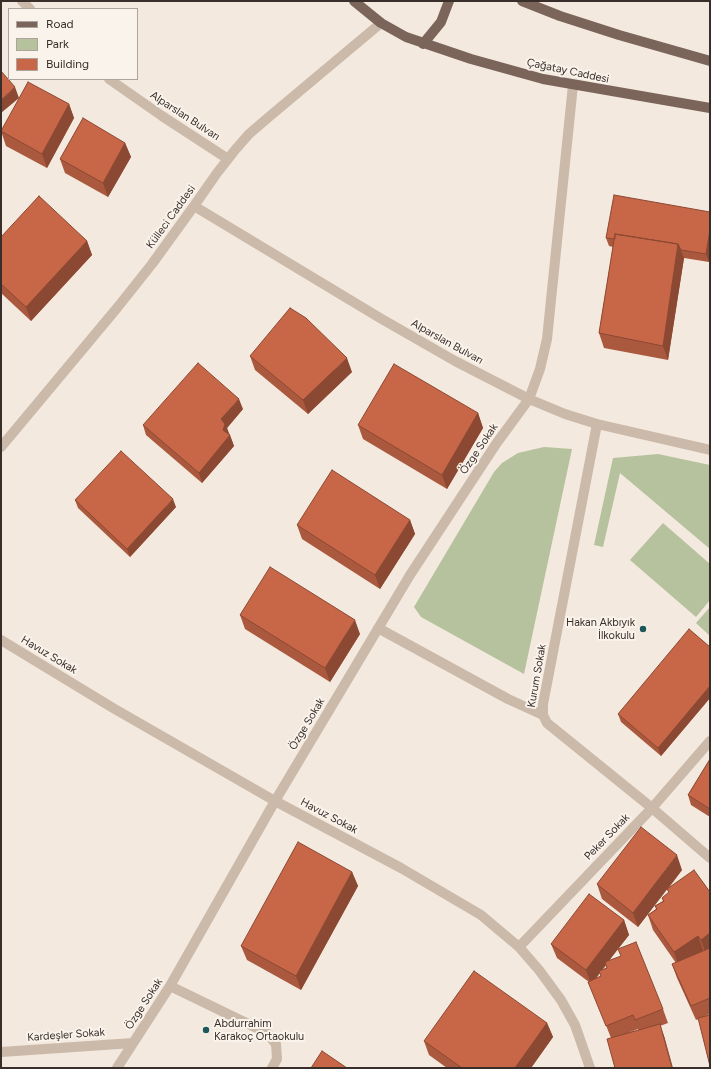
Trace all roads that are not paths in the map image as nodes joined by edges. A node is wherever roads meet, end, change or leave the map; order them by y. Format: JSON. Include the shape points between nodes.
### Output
{"nodes":[{"id":1,"x":449,"y":1,"type":"edge"},
{"id":2,"x":522,"y":1,"type":"edge"},
{"id":3,"x":356,"y":2,"type":"edge"},
{"id":4,"x":381,"y":23,"type":"junction"},
{"id":5,"x":423,"y":44,"type":"junction"},
{"id":6,"x":710,"y":61,"type":"edge"},
{"id":7,"x":110,"y":80,"type":"edge"},
{"id":8,"x":573,"y":86,"type":"junction"},
{"id":9,"x":710,"y":108,"type":"edge"},
{"id":10,"x":228,"y":158,"type":"junction"},
{"id":11,"x":194,"y":206,"type":"junction"},
{"id":12,"x":529,"y":399,"type":"junction"},
{"id":13,"x":597,"y":424,"type":"junction"},
{"id":14,"x":1,"y":446,"type":"edge"},
{"id":15,"x":710,"y":450,"type":"edge"},
{"id":16,"x":378,"y":628,"type":"junction"},
{"id":17,"x":1,"y":640,"type":"edge"},
{"id":18,"x":543,"y":715,"type":"junction"},
{"id":19,"x":710,"y":741,"type":"edge"},
{"id":20,"x":275,"y":801,"type":"junction"},
{"id":21,"x":652,"y":808,"type":"junction"},
{"id":22,"x":710,"y":858,"type":"edge"},
{"id":23,"x":519,"y":947,"type":"junction"},
{"id":24,"x":170,"y":986,"type":"junction"},
{"id":25,"x":133,"y":1043,"type":"junction"},
{"id":26,"x":1,"y":1052,"type":"edge"},
{"id":27,"x":117,"y":1068,"type":"edge"},
{"id":28,"x":272,"y":1068,"type":"edge"},
{"id":29,"x":590,"y":1068,"type":"edge"}],
"edges":[{"from":1,"to":5,"type":"main road","via":[[442,22]]},
{"from":2,"to":6,"type":"main road","via":[[619,35]]},
{"from":3,"to":4,"type":"main road","name":"Çağatay Caddesi"},
{"from":4,"to":5,"type":"main road","name":"Çağatay Caddesi"},
{"from":4,"to":10,"type":"street","name":"Külleci Caddesi","via":[[249,134]]},
{"from":5,"to":8,"type":"main road","name":"Çağatay Caddesi","via":[[514,72]]},
{"from":7,"to":10,"type":"street","name":"Alparslan Bulvarı"},
{"from":8,"to":9,"type":"main road","name":"Çağatay Caddesi"},
{"from":8,"to":12,"type":"street","name":"Özge Sokak","via":[[547,339]]},
{"from":10,"to":11,"type":"street","name":"Külleci Caddesi"},
{"from":11,"to":12,"type":"street","name":"Alparslan Bulvarı","via":[[380,318]]},
{"from":11,"to":14,"type":"street","name":"Külleci Caddesi","via":[[117,308]]},
{"from":12,"to":13,"type":"street","name":"Alparslan Bulvarı"},
{"from":12,"to":16,"type":"street","name":"Özge Sokak","via":[[496,444]]},
{"from":13,"to":15,"type":"street","name":"Alparslan Bulvarı"},
{"from":13,"to":18,"type":"street","name":"Kurum Sokak"},
{"from":16,"to":18,"type":"street","via":[[508,699]]},
{"from":16,"to":20,"type":"street","name":"Özge Sokak"},
{"from":17,"to":20,"type":"street","name":"Havuz Sokak"},
{"from":18,"to":21,"type":"street","name":"Kurum Sokak","via":[[547,723]]},
{"from":19,"to":21,"type":"street","name":"Peker Sokak"},
{"from":20,"to":23,"type":"street","name":"Havuz Sokak","via":[[401,868],[475,911]]},
{"from":20,"to":24,"type":"street","name":"Özge Sokak"},
{"from":21,"to":22,"type":"street","name":"Kurum Sokak"},
{"from":21,"to":23,"type":"street","name":"Peker Sokak"},
{"from":23,"to":29,"type":"street","name":"Havuz Sokak","via":[[561,1000],[575,1025]]},
{"from":24,"to":25,"type":"street","name":"Özge Sokak"},
{"from":24,"to":28,"type":"street","via":[[267,1033],[276,1044],[277,1059]]},
{"from":25,"to":26,"type":"street","name":"Kardeşler Sokak"},
{"from":25,"to":27,"type":"street","name":"Özge Sokak"}]}
